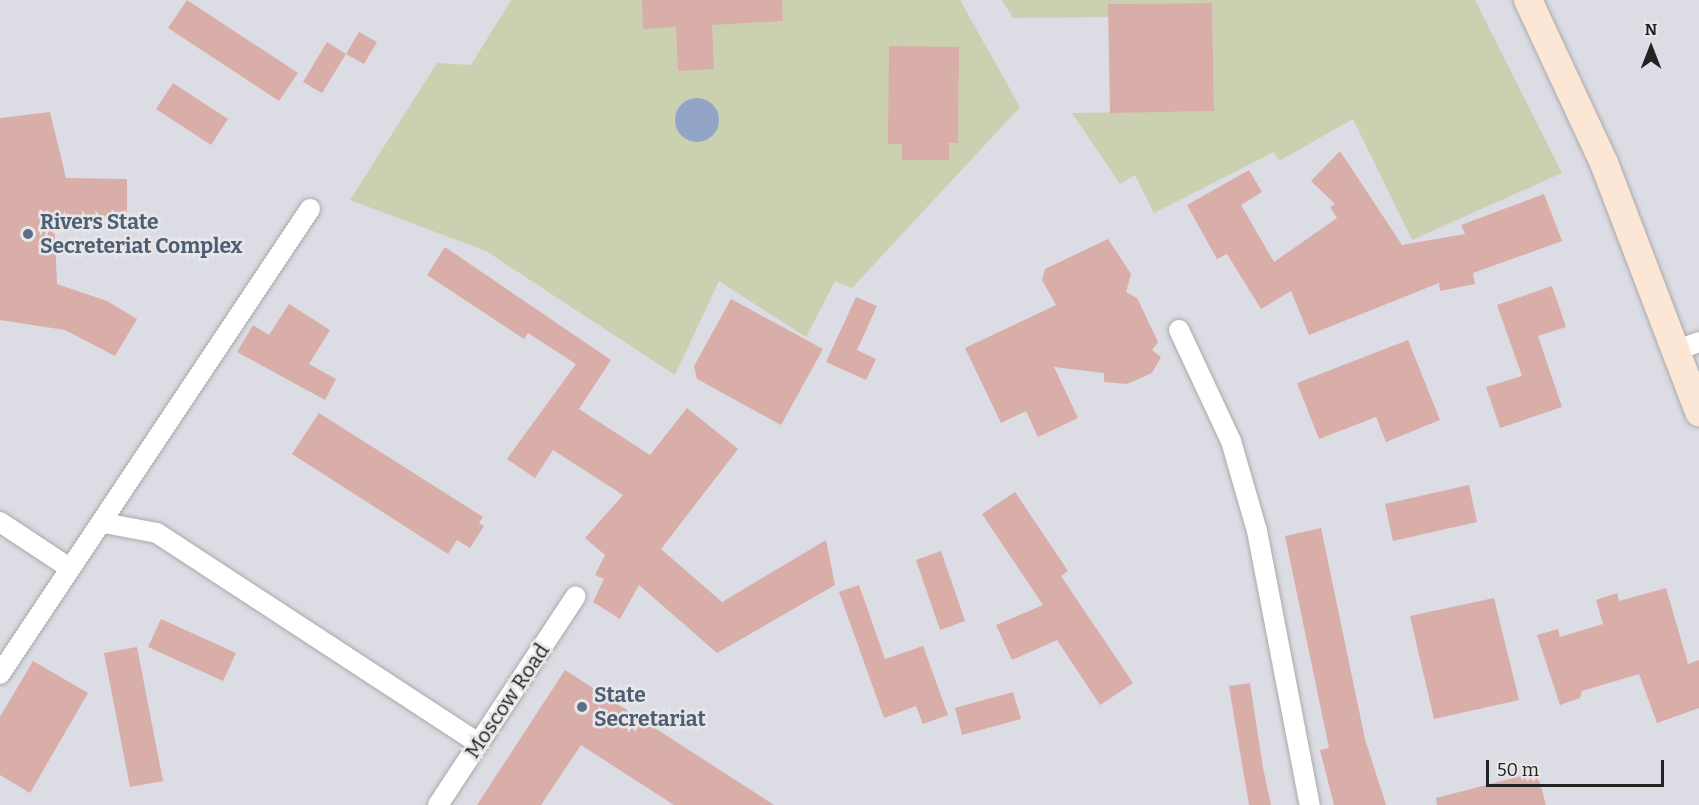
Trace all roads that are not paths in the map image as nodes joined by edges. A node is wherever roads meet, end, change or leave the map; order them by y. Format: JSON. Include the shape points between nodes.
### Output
{"nodes":[{"id":1,"x":1528,"y":0,"type":"edge"},
{"id":2,"x":310,"y":209,"type":"dead end"},
{"id":3,"x":1179,"y":330,"type":"dead end"},
{"id":4,"x":1688,"y":346,"type":"edge"},
{"id":5,"x":1699,"y":412,"type":"edge"},
{"id":6,"x":0,"y":522,"type":"edge"},
{"id":7,"x":104,"y":523,"type":"junction"},
{"id":8,"x":68,"y":567,"type":"junction"},
{"id":9,"x":576,"y":596,"type":"dead end"},
{"id":10,"x":0,"y":674,"type":"edge"},
{"id":11,"x":478,"y":743,"type":"junction"},
{"id":12,"x":438,"y":805,"type":"edge"},
{"id":13,"x":1310,"y":805,"type":"edge"}],
"edges":[{"from":1,"to":4,"type":"street"},
{"from":2,"to":7,"type":"street"},
{"from":3,"to":13,"type":"street","via":[[1231,441],[1257,531]]},
{"from":4,"to":5,"type":"street"},
{"from":6,"to":8,"type":"street"},
{"from":7,"to":8,"type":"street"},
{"from":7,"to":11,"type":"street","via":[[157,533]]},
{"from":8,"to":10,"type":"street"},
{"from":9,"to":11,"type":"street","name":"Moscow Road"},
{"from":11,"to":12,"type":"street","name":"Moscow Road"}]}
